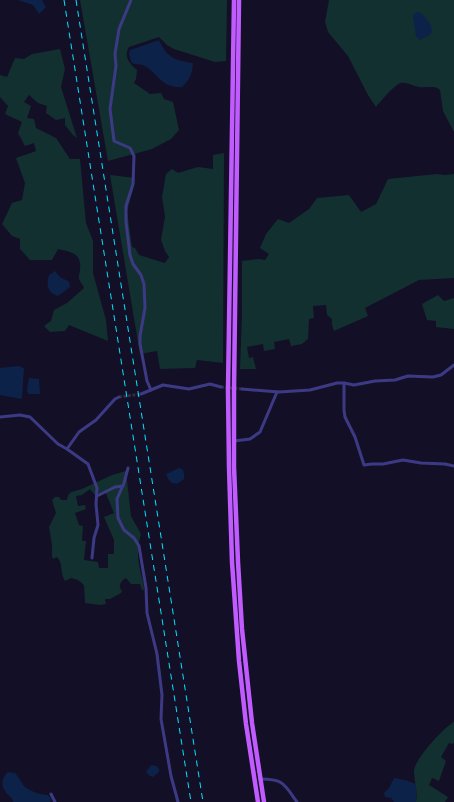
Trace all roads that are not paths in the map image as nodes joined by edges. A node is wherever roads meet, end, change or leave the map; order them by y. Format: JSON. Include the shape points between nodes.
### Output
{"nodes":[{"id":1,"x":131,"y":0,"type":"edge"},
{"id":2,"x":234,"y":0,"type":"edge"},
{"id":3,"x":239,"y":0,"type":"edge"},
{"id":4,"x":454,"y":365,"type":"edge"},
{"id":5,"x":344,"y":383,"type":"junction"},
{"id":6,"x":221,"y":387,"type":"tunnel mouth"},
{"id":7,"x":242,"y":389,"type":"tunnel mouth"},
{"id":8,"x":151,"y":390,"type":"junction"},
{"id":9,"x":277,"y":392,"type":"junction"},
{"id":10,"x":141,"y":394,"type":"tunnel mouth"},
{"id":11,"x":119,"y":397,"type":"tunnel mouth"},
{"id":12,"x":0,"y":417,"type":"edge"},
{"id":13,"x":234,"y":441,"type":"junction"},
{"id":14,"x":66,"y":448,"type":"junction"},
{"id":15,"x":454,"y":466,"type":"edge"},
{"id":16,"x":128,"y":468,"type":"dead end"},
{"id":17,"x":123,"y":486,"type":"junction"},
{"id":18,"x":97,"y":496,"type":"junction"},
{"id":19,"x":92,"y":558,"type":"dead end"},
{"id":20,"x":260,"y":780,"type":"junction"},
{"id":21,"x":51,"y":794,"type":"dead end"},
{"id":22,"x":55,"y":802,"type":"edge"},
{"id":23,"x":178,"y":802,"type":"edge"},
{"id":24,"x":258,"y":802,"type":"edge"},
{"id":25,"x":264,"y":802,"type":"edge"},
{"id":26,"x":297,"y":802,"type":"edge"}],
"edges":[{"from":1,"to":8,"type":"street","via":[[118,35],[110,115],[114,141],[130,148],[134,156],[133,184],[126,206],[126,222],[130,255],[144,284],[145,308],[140,344]]},
{"from":2,"to":24,"type":"main road","via":[[229,462],[238,645],[246,724]]},
{"from":3,"to":13,"type":"main road"},
{"from":4,"to":5,"type":"street","via":[[441,375],[433,377],[408,376],[354,385]]},
{"from":5,"to":9,"type":"street","via":[[310,390]]},
{"from":5,"to":15,"type":"street","via":[[345,417],[364,465],[402,460]]},
{"from":6,"to":8,"type":"street","via":[[210,384],[189,389],[162,385]]},
{"from":7,"to":9,"type":"street"},
{"from":8,"to":10,"type":"street"},
{"from":9,"to":13,"type":"street","via":[[258,434],[250,439]]},
{"from":11,"to":14,"type":"street","via":[[96,420],[80,430]]},
{"from":12,"to":14,"type":"street","via":[[30,417],[58,444]]},
{"from":13,"to":20,"type":"main road","via":[[242,629]]},
{"from":14,"to":18,"type":"street","via":[[88,464],[97,488]]},
{"from":16,"to":17,"type":"street"},
{"from":17,"to":18,"type":"street"},
{"from":17,"to":23,"type":"street","via":[[117,499],[118,518],[124,530],[139,546],[147,613],[158,661],[162,695],[161,719]]},
{"from":18,"to":19,"type":"street","via":[[98,525]]},
{"from":20,"to":25,"type":"main road"},
{"from":20,"to":26,"type":"street","via":[[280,781]]},
{"from":21,"to":22,"type":"street"}]}
